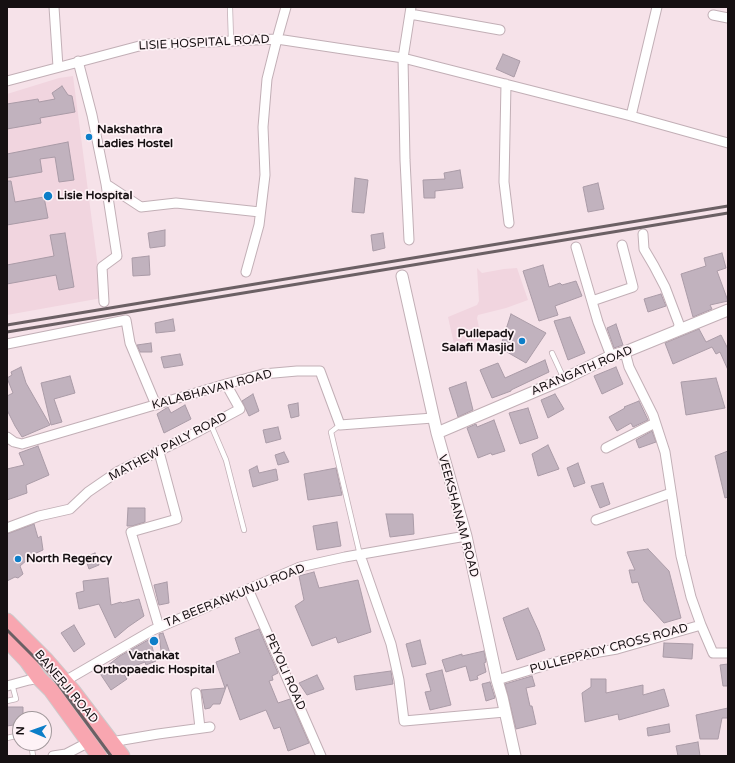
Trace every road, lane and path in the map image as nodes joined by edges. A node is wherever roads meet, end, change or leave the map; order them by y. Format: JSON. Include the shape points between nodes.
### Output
{"nodes":[{"id":1,"x":54,"y":7,"type":"edge"},
{"id":2,"x":230,"y":7,"type":"edge"},
{"id":3,"x":286,"y":7,"type":"edge"},
{"id":4,"x":657,"y":7,"type":"edge"},
{"id":5,"x":411,"y":11,"type":"edge"},
{"id":6,"x":713,"y":15,"type":"dead end"},
{"id":7,"x":728,"y":18,"type":"edge"},
{"id":8,"x":500,"y":30,"type":"dead end"},
{"id":9,"x":276,"y":39,"type":"junction"},
{"id":10,"x":231,"y":41,"type":"junction"},
{"id":11,"x":403,"y":58,"type":"junction"},
{"id":12,"x":78,"y":61,"type":"junction"},
{"id":13,"x":58,"y":66,"type":"junction"},
{"id":14,"x":7,"y":81,"type":"edge"},
{"id":15,"x":506,"y":84,"type":"junction"},
{"id":16,"x":631,"y":116,"type":"junction"},
{"id":17,"x":728,"y":143,"type":"edge"},
{"id":18,"x":106,"y":184,"type":"junction"},
{"id":19,"x":260,"y":212,"type":"junction"},
{"id":20,"x":509,"y":223,"type":"dead end"},
{"id":21,"x":643,"y":234,"type":"dead end"},
{"id":22,"x":409,"y":240,"type":"dead end"},
{"id":23,"x":622,"y":245,"type":"dead end"},
{"id":24,"x":576,"y":247,"type":"dead end"},
{"id":25,"x":246,"y":272,"type":"dead end"},
{"id":26,"x":402,"y":276,"type":"dead end"},
{"id":27,"x":592,"y":301,"type":"junction"},
{"id":28,"x":104,"y":302,"type":"dead end"},
{"id":29,"x":728,"y":310,"type":"edge"},
{"id":30,"x":678,"y":330,"type":"junction"},
{"id":31,"x":7,"y":344,"type":"edge"},
{"id":32,"x":625,"y":352,"type":"junction"},
{"id":33,"x":552,"y":353,"type":"dead end"},
{"id":34,"x":611,"y":356,"type":"junction"},
{"id":35,"x":564,"y":379,"type":"junction"},
{"id":36,"x":226,"y":384,"type":"junction"},
{"id":37,"x":156,"y":405,"type":"junction"},
{"id":38,"x":433,"y":418,"type":"junction"},
{"id":39,"x":655,"y":423,"type":"junction"},
{"id":40,"x":211,"y":425,"type":"junction"},
{"id":41,"x":340,"y":426,"type":"junction"},
{"id":42,"x":437,"y":433,"type":"junction"},
{"id":43,"x":7,"y":437,"type":"edge"},
{"id":44,"x":606,"y":448,"type":"dead end"},
{"id":45,"x":159,"y":452,"type":"junction"},
{"id":46,"x":671,"y":493,"type":"junction"},
{"id":47,"x":596,"y":520,"type":"dead end"},
{"id":48,"x":7,"y":528,"type":"edge"},
{"id":49,"x":244,"y":530,"type":"dead end"},
{"id":50,"x":466,"y":536,"type":"junction"},
{"id":51,"x":360,"y":555,"type":"junction"},
{"id":52,"x":248,"y":589,"type":"junction"},
{"id":53,"x":7,"y":621,"type":"edge"},
{"id":54,"x":701,"y":625,"type":"junction"},
{"id":55,"x":159,"y":627,"type":"junction"},
{"id":56,"x":7,"y":640,"type":"edge"},
{"id":57,"x":728,"y":653,"type":"edge"},
{"id":58,"x":39,"y":678,"type":"junction"},
{"id":59,"x":497,"y":680,"type":"junction"},
{"id":60,"x":64,"y":681,"type":"junction"},
{"id":61,"x":10,"y":685,"type":"edge"},
{"id":62,"x":196,"y":693,"type":"dead end"},
{"id":63,"x":7,"y":701,"type":"edge"},
{"id":64,"x":504,"y":712,"type":"junction"},
{"id":65,"x":89,"y":742,"type":"junction"},
{"id":66,"x":111,"y":742,"type":"junction"},
{"id":67,"x":53,"y":756,"type":"edge"},
{"id":68,"x":99,"y":756,"type":"edge"},
{"id":69,"x":122,"y":756,"type":"edge"},
{"id":70,"x":321,"y":756,"type":"edge"},
{"id":71,"x":515,"y":756,"type":"edge"}],
"edges":[{"from":1,"to":13,"type":"street"},
{"from":2,"to":10,"type":"lane"},
{"from":3,"to":9,"type":"street","name":"LISIE HOSPITAL ROAD"},
{"from":4,"to":16,"type":"street"},
{"from":5,"to":8,"type":"street"},
{"from":5,"to":11,"type":"street"},
{"from":6,"to":7,"type":"street"},
{"from":9,"to":10,"type":"street","name":"LISIE HOSPITAL ROAD"},
{"from":9,"to":11,"type":"street"},
{"from":9,"to":19,"type":"street","via":[[266,86],[263,127],[265,175]]},
{"from":10,"to":12,"type":"street","name":"LISIE HOSPITAL ROAD","via":[[143,45]]},
{"from":11,"to":15,"type":"street"},
{"from":11,"to":22,"type":"street"},
{"from":12,"to":13,"type":"street","name":"LISIE HOSPITAL ROAD"},
{"from":12,"to":18,"type":"street"},
{"from":13,"to":14,"type":"street","name":"LISIE HOSPITAL ROAD"},
{"from":15,"to":16,"type":"street"},
{"from":15,"to":20,"type":"street","via":[[504,182]]},
{"from":16,"to":17,"type":"street"},
{"from":18,"to":19,"type":"street","via":[[141,207],[176,204]]},
{"from":18,"to":28,"type":"street","via":[[117,256],[102,266]]},
{"from":19,"to":25,"type":"street"},
{"from":21,"to":30,"type":"street","via":[[644,249],[665,287],[679,324]]},
{"from":23,"to":27,"type":"street","via":[[633,287]]},
{"from":24,"to":27,"type":"street"},
{"from":26,"to":38,"type":"street","name":"VEEKSHANAM ROAD"},
{"from":27,"to":34,"type":"street"},
{"from":29,"to":30,"type":"street","name":"ARANGATH ROAD"},
{"from":30,"to":32,"type":"street","name":"ARANGATH ROAD"},
{"from":31,"to":37,"type":"street","via":[[126,320],[130,343]]},
{"from":32,"to":34,"type":"street","name":"ARANGATH ROAD"},
{"from":32,"to":39,"type":"street","via":[[629,367]]},
{"from":33,"to":35,"type":"lane"},
{"from":34,"to":35,"type":"street","name":"ARANGATH ROAD"},
{"from":35,"to":42,"type":"street","name":"ARANGATH ROAD"},
{"from":36,"to":37,"type":"street","name":"KALABHAVAN ROAD"},
{"from":36,"to":40,"type":"street","name":"MATHEW PAILY ROAD","via":[[240,409]]},
{"from":36,"to":41,"type":"street","name":"KALABHAVAN ROAD","via":[[263,374],[320,371]]},
{"from":37,"to":43,"type":"street","name":"KALABHAVAN ROAD","via":[[22,444]]},
{"from":38,"to":41,"type":"street"},
{"from":38,"to":42,"type":"street","name":"VEEKSHANAM ROAD"},
{"from":39,"to":44,"type":"street"},
{"from":39,"to":46,"type":"street","via":[[665,452]]},
{"from":40,"to":45,"type":"street","name":"MATHEW PAILY ROAD"},
{"from":40,"to":49,"type":"lane","via":[[226,460]]},
{"from":41,"to":51,"type":"lane","via":[[331,432]]},
{"from":42,"to":50,"type":"street","name":"VEEKSHANAM ROAD"},
{"from":45,"to":48,"type":"street","name":"MATHEW PAILY ROAD","via":[[117,472],[88,492],[70,509],[39,516]]},
{"from":45,"to":55,"type":"street","via":[[177,519],[131,532]]},
{"from":46,"to":47,"type":"street"},
{"from":46,"to":54,"type":"street","via":[[681,556]]},
{"from":50,"to":51,"type":"street","name":"TA BEERANKUNJU ROAD"},
{"from":50,"to":59,"type":"street","name":"VEEKSHANAM ROAD"},
{"from":51,"to":52,"type":"street","name":"TA BEERANKUNJU ROAD","via":[[300,567]]},
{"from":51,"to":64,"type":"street","via":[[390,644],[399,680],[404,721]]},
{"from":52,"to":55,"type":"street","name":"TA BEERANKUNJU ROAD"},
{"from":52,"to":70,"type":"street","name":"PEYOLI ROAD"},
{"from":53,"to":60,"type":"main road","name":"BANERJI ROAD"},
{"from":54,"to":57,"type":"street","name":"PULLEPPADY CROSS ROAD","via":[[713,653]]},
{"from":54,"to":59,"type":"street","name":"PULLEPPADY CROSS ROAD","via":[[617,649],[576,656]]},
{"from":55,"to":60,"type":"street","name":"TA BEERANKUNJU ROAD"},
{"from":56,"to":58,"type":"main road","name":"BANERJI ROAD"},
{"from":58,"to":61,"type":"street"},
{"from":58,"to":65,"type":"main road","name":"BANERJI ROAD","via":[[51,690]]},
{"from":59,"to":64,"type":"street","name":"VEEKSHANAM ROAD"},
{"from":60,"to":66,"type":"main road","name":"BANERJI ROAD"},
{"from":61,"to":63,"type":"lane","via":[[16,699]]},
{"from":62,"to":66,"type":"street","via":[[205,728]]},
{"from":64,"to":71,"type":"street","name":"VEEKSHANAM ROAD"},
{"from":65,"to":67,"type":"street","via":[[66,754]]},
{"from":65,"to":68,"type":"main road","name":"BANERJI ROAD"},
{"from":66,"to":69,"type":"main road","name":"BANERJI ROAD"}]}
